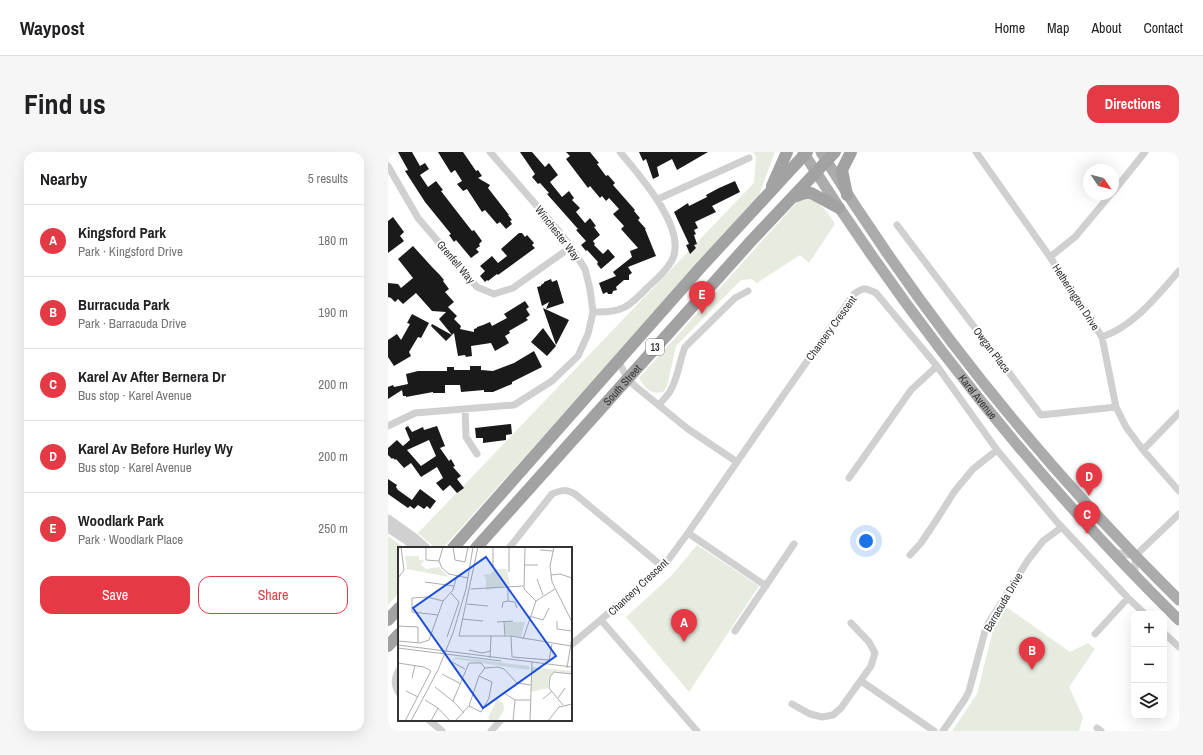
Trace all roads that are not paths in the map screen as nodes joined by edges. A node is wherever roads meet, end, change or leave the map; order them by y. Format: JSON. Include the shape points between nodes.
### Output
{"nodes":[{"id":1,"x":490,"y":152,"type":"edge"},
{"id":2,"x":620,"y":152,"type":"edge"},
{"id":3,"x":787,"y":152,"type":"edge"},
{"id":4,"x":835,"y":152,"type":"edge"},
{"id":5,"x":851,"y":152,"type":"edge"},
{"id":6,"x":976,"y":152,"type":"edge"},
{"id":7,"x":1145,"y":152,"type":"edge"},
{"id":8,"x":805,"y":153,"type":"edge"},
{"id":9,"x":824,"y":157,"type":"edge"},
{"id":10,"x":749,"y":158,"type":"dead end"},
{"id":11,"x":388,"y":166,"type":"edge"},
{"id":12,"x":815,"y":172,"type":"junction"},
{"id":13,"x":1119,"y":184,"type":"edge"},
{"id":14,"x":769,"y":193,"type":"junction"},
{"id":15,"x":848,"y":195,"type":"junction"},
{"id":16,"x":791,"y":198,"type":"junction"},
{"id":17,"x":658,"y":199,"type":"junction"},
{"id":18,"x":1106,"y":200,"type":"edge"},
{"id":19,"x":839,"y":208,"type":"junction"},
{"id":20,"x":897,"y":225,"type":"dead end"},
{"id":21,"x":571,"y":247,"type":"junction"},
{"id":22,"x":1050,"y":257,"type":"junction"},
{"id":23,"x":1179,"y":271,"type":"edge"},
{"id":24,"x":748,"y":291,"type":"dead end"},
{"id":25,"x":593,"y":312,"type":"junction"},
{"id":26,"x":1102,"y":337,"type":"junction"},
{"id":27,"x":618,"y":360,"type":"junction"},
{"id":28,"x":937,"y":366,"type":"junction"},
{"id":29,"x":627,"y":378,"type":"junction"},
{"id":30,"x":659,"y":405,"type":"junction"},
{"id":31,"x":1116,"y":407,"type":"junction"},
{"id":32,"x":465,"y":409,"type":"junction"},
{"id":33,"x":1179,"y":413,"type":"edge"},
{"id":34,"x":388,"y":426,"type":"edge"},
{"id":35,"x":997,"y":450,"type":"junction"},
{"id":36,"x":1143,"y":450,"type":"junction"},
{"id":37,"x":477,"y":454,"type":"dead end"},
{"id":38,"x":737,"y":462,"type":"junction"},
{"id":39,"x":849,"y":478,"type":"dead end"},
{"id":40,"x":1179,"y":491,"type":"edge"},
{"id":41,"x":1179,"y":514,"type":"edge"},
{"id":42,"x":388,"y":518,"type":"edge"},
{"id":43,"x":1062,"y":527,"type":"junction"},
{"id":44,"x":388,"y":528,"type":"edge"},
{"id":45,"x":688,"y":533,"type":"junction"},
{"id":46,"x":794,"y":544,"type":"dead end"},
{"id":47,"x":413,"y":547,"type":"edge"},
{"id":48,"x":425,"y":547,"type":"edge"},
{"id":49,"x":454,"y":547,"type":"edge"},
{"id":50,"x":477,"y":547,"type":"edge"},
{"id":51,"x":510,"y":547,"type":"edge"},
{"id":52,"x":1112,"y":552,"type":"junction"},
{"id":53,"x":910,"y":555,"type":"dead end"},
{"id":54,"x":1136,"y":556,"type":"junction"},
{"id":55,"x":663,"y":567,"type":"junction"},
{"id":56,"x":1135,"y":576,"type":"junction"},
{"id":57,"x":766,"y":586,"type":"junction"},
{"id":58,"x":1128,"y":598,"type":"junction"},
{"id":59,"x":1179,"y":600,"type":"edge"},
{"id":60,"x":398,"y":609,"type":"edge"},
{"id":61,"x":1141,"y":611,"type":"edge"},
{"id":62,"x":388,"y":620,"type":"edge"},
{"id":63,"x":601,"y":620,"type":"junction"},
{"id":64,"x":1179,"y":620,"type":"edge"},
{"id":65,"x":851,"y":623,"type":"dead end"},
{"id":66,"x":735,"y":631,"type":"dead end"},
{"id":67,"x":1095,"y":634,"type":"dead end"},
{"id":68,"x":398,"y":635,"type":"edge"},
{"id":69,"x":1167,"y":636,"type":"edge"},
{"id":70,"x":572,"y":644,"type":"edge"},
{"id":71,"x":388,"y":646,"type":"edge"},
{"id":72,"x":1179,"y":647,"type":"edge"},
{"id":73,"x":398,"y":672,"type":"edge"},
{"id":74,"x":861,"y":681,"type":"junction"},
{"id":75,"x":398,"y":691,"type":"edge"},
{"id":76,"x":792,"y":704,"type":"dead end"},
{"id":77,"x":431,"y":721,"type":"edge"},
{"id":78,"x":500,"y":721,"type":"edge"},
{"id":79,"x":442,"y":731,"type":"edge"},
{"id":80,"x":491,"y":731,"type":"edge"},
{"id":81,"x":697,"y":731,"type":"edge"},
{"id":82,"x":934,"y":731,"type":"edge"},
{"id":83,"x":943,"y":731,"type":"edge"}],
"edges":[{"from":1,"to":21,"type":"street","name":"Winchester Way"},
{"from":2,"to":17,"type":"street"},
{"from":3,"to":14,"type":"highway"},
{"from":4,"to":9,"type":"highway","name":"South Street","number":"13"},
{"from":5,"to":15,"type":"highway","via":[[842,170]]},
{"from":6,"to":22,"type":"street","name":"Hetherington Drive"},
{"from":7,"to":13,"type":"street"},
{"from":8,"to":12,"type":"main road","name":"Karel Avenue"},
{"from":8,"to":14,"type":"highway","name":"South Street","number":"13"},
{"from":9,"to":12,"type":"highway","name":"South Street","number":"13"},
{"from":9,"to":15,"type":"main road","name":"Karel Avenue"},
{"from":10,"to":17,"type":"street"},
{"from":11,"to":21,"type":"street","name":"Grenfell Way","via":[[418,218],[477,287],[494,294],[513,288]]},
{"from":12,"to":16,"type":"highway","name":"South Street","number":"13"},
{"from":12,"to":19,"type":"main road","name":"Karel Avenue"},
{"from":14,"to":27,"type":"highway","name":"South Street","number":"13"},
{"from":15,"to":54,"type":"main road","name":"Karel Avenue","via":[[901,273],[978,375],[1086,502]]},
{"from":16,"to":19,"type":"highway","via":[[811,193]]},
{"from":16,"to":29,"type":"highway","name":"South Street","number":"13"},
{"from":17,"to":25,"type":"street","via":[[676,243],[673,259],[632,304],[617,311]]},
{"from":18,"to":22,"type":"street","via":[[1075,237]]},
{"from":19,"to":52,"type":"main road","name":"Karel Avenue","via":[[868,252],[978,397]]},
{"from":20,"to":31,"type":"street","name":"Owgan Place","via":[[1041,415]]},
{"from":21,"to":25,"type":"street","name":"Winchester Way","via":[[585,269]]},
{"from":22,"to":26,"type":"street","name":"Hetherington Drive"},
{"from":23,"to":26,"type":"street","via":[[1150,304],[1116,332]]},
{"from":24,"to":30,"type":"street","via":[[735,298],[685,347],[673,386]]},
{"from":25,"to":32,"type":"street","name":"Winchester Way","via":[[588,334],[578,356],[552,381],[514,405]]},
{"from":26,"to":31,"type":"street","name":"Hetherington Drive"},
{"from":27,"to":29,"type":"street"},
{"from":27,"to":49,"type":"highway","name":"South Street","number":"13"},
{"from":28,"to":35,"type":"street","name":"Chancery Crescent"},
{"from":28,"to":38,"type":"street","name":"Chancery Crescent","via":[[876,293],[867,288],[861,289],[854,294]]},
{"from":28,"to":39,"type":"street","via":[[911,390]]},
{"from":29,"to":30,"type":"street"},
{"from":29,"to":50,"type":"highway","name":"South Street","number":"13"},
{"from":30,"to":38,"type":"street","via":[[688,429]]},
{"from":31,"to":36,"type":"street","name":"Hetherington Drive","via":[[1126,427]]},
{"from":32,"to":34,"type":"street","name":"Winchester Way","via":[[415,413]]},
{"from":32,"to":37,"type":"street","via":[[466,437]]},
{"from":33,"to":36,"type":"street"},
{"from":35,"to":43,"type":"street","name":"Chancery Crescent"},
{"from":35,"to":53,"type":"street","via":[[973,470],[954,492]]},
{"from":36,"to":40,"type":"street","name":"Hetherington Drive"},
{"from":38,"to":45,"type":"street","name":"Chancery Crescent"},
{"from":41,"to":54,"type":"street"},
{"from":42,"to":48,"type":"street"},
{"from":43,"to":58,"type":"street","name":"Chancery Crescent"},
{"from":43,"to":83,"type":"street","name":"Barracuda Drive","via":[[1043,541],[1028,560],[986,627],[969,691]]},
{"from":44,"to":47,"type":"street"},
{"from":45,"to":55,"type":"street","name":"Chancery Crescent"},
{"from":45,"to":57,"type":"street"},
{"from":46,"to":57,"type":"street"},
{"from":51,"to":55,"type":"street","via":[[552,494],[567,490]]},
{"from":52,"to":54,"type":"street"},
{"from":52,"to":56,"type":"main road","name":"Karel Avenue"},
{"from":54,"to":56,"type":"street"},
{"from":54,"to":59,"type":"main road","name":"Karel Avenue"},
{"from":55,"to":63,"type":"street","name":"Chancery Crescent"},
{"from":56,"to":64,"type":"main road","name":"Karel Avenue"},
{"from":57,"to":66,"type":"street"},
{"from":58,"to":61,"type":"street","name":"Chancery Crescent"},
{"from":58,"to":67,"type":"street"},
{"from":60,"to":62,"type":"highway"},
{"from":63,"to":70,"type":"street","name":"Chancery Crescent"},
{"from":63,"to":81,"type":"street"},
{"from":65,"to":74,"type":"street","via":[[869,642],[875,653],[871,666]]},
{"from":68,"to":71,"type":"highway"},
{"from":69,"to":72,"type":"street"},
{"from":73,"to":75,"type":"street","via":[[395,684]]},
{"from":74,"to":76,"type":"street","via":[[833,716],[810,714]]},
{"from":74,"to":82,"type":"street"},
{"from":77,"to":79,"type":"street"},
{"from":78,"to":80,"type":"street"}]}
